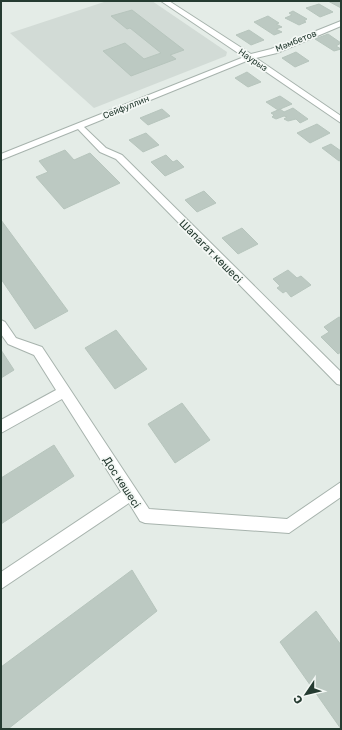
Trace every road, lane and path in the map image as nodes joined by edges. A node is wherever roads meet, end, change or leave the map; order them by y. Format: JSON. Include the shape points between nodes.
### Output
{"nodes":[{"id":1,"x":164,"y":1,"type":"edge"},
{"id":2,"x":341,"y":23,"type":"edge"},
{"id":3,"x":250,"y":57,"type":"junction"},
{"id":4,"x":341,"y":120,"type":"edge"},
{"id":5,"x":79,"y":126,"type":"junction"},
{"id":6,"x":1,"y":157,"type":"edge"},
{"id":7,"x":1,"y":325,"type":"edge"},
{"id":8,"x":341,"y":380,"type":"edge"},
{"id":9,"x":64,"y":392,"type":"junction"},
{"id":10,"x":1,"y":427,"type":"edge"},
{"id":11,"x":341,"y":489,"type":"edge"},
{"id":12,"x":130,"y":494,"type":"junction"},
{"id":13,"x":1,"y":581,"type":"edge"}],
"edges":[{"from":1,"to":3,"type":"street","name":"Наурыз"},
{"from":2,"to":3,"type":"street","name":"Мәмбетов","via":[[274,51]]},
{"from":3,"to":4,"type":"street","name":"Наурыз"},
{"from":3,"to":5,"type":"street","name":"Сейфуллин"},
{"from":5,"to":6,"type":"street","name":"Сейфуллин"},
{"from":5,"to":8,"type":"street","name":"Шапагат көшесі","via":[[102,150],[119,157]]},
{"from":7,"to":9,"type":"street","name":"Дос көшесі","via":[[12,341],[38,351]]},
{"from":9,"to":10,"type":"street"},
{"from":9,"to":12,"type":"street","name":"Дос көшесі"},
{"from":11,"to":12,"type":"street","name":"Дос көшесі","via":[[289,526],[144,516]]},
{"from":12,"to":13,"type":"street"}]}
